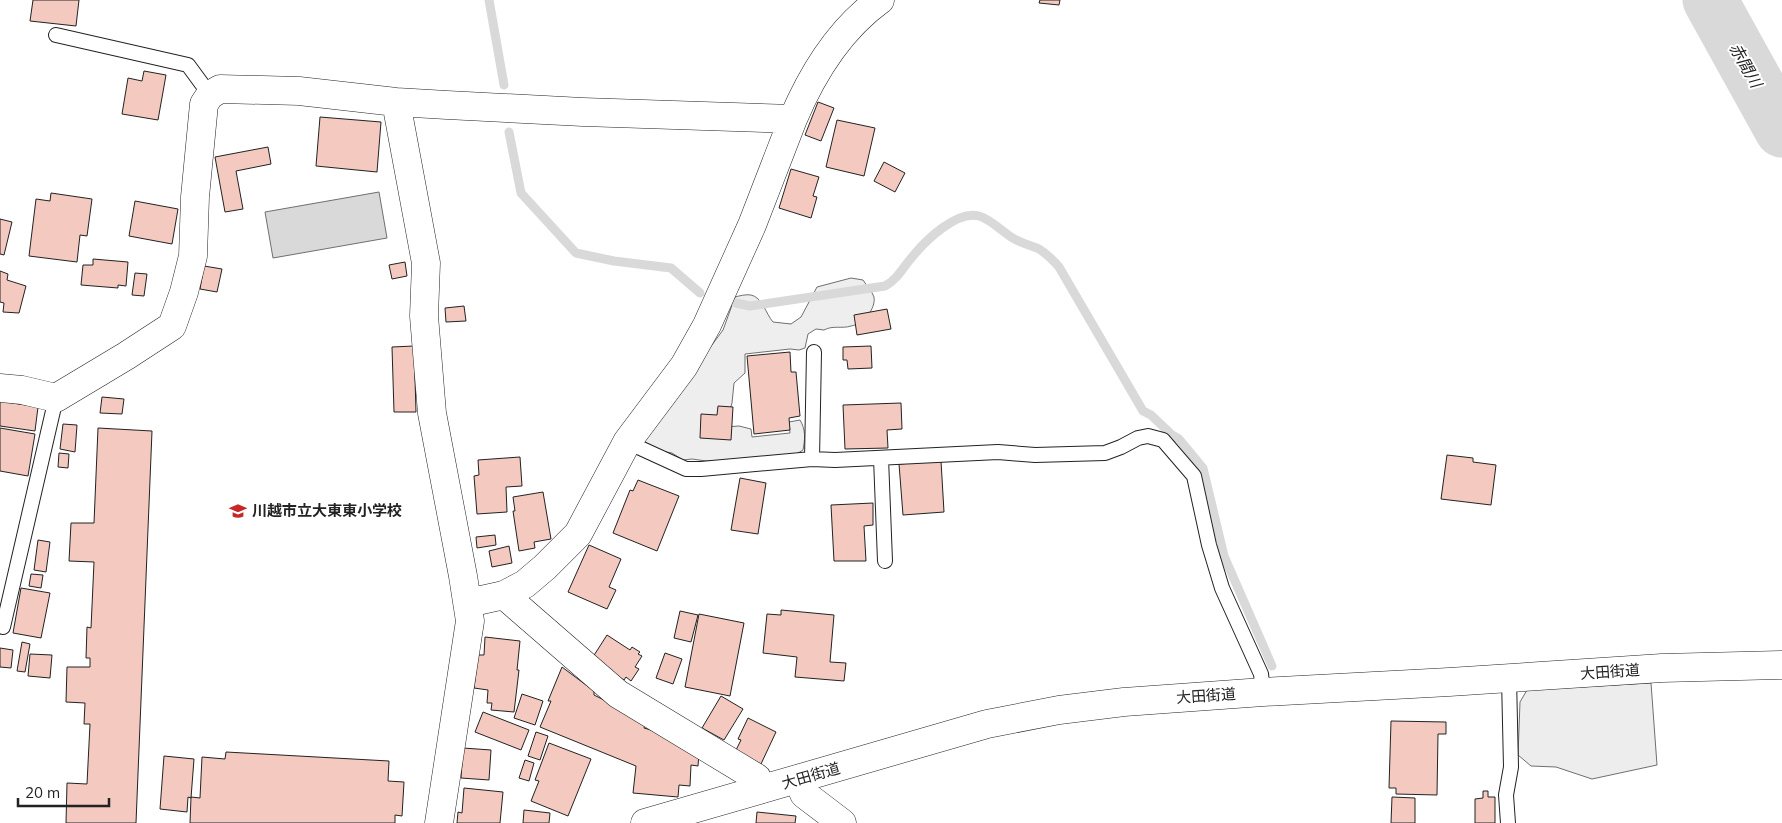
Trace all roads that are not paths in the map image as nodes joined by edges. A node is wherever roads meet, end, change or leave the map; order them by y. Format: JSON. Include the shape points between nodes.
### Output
{"nodes":[{"id":1,"x":880,"y":0,"type":"edge"},
{"id":2,"x":56,"y":35,"type":"dead end"},
{"id":3,"x":210,"y":95,"type":"junction"},
{"id":4,"x":396,"y":102,"type":"junction"},
{"id":5,"x":793,"y":119,"type":"junction"},
{"id":6,"x":814,"y":352,"type":"dead end"},
{"id":7,"x":0,"y":388,"type":"edge"},
{"id":8,"x":56,"y":398,"type":"junction"},
{"id":9,"x":627,"y":442,"type":"junction"},
{"id":10,"x":881,"y":458,"type":"junction"},
{"id":11,"x":812,"y":459,"type":"junction"},
{"id":12,"x":885,"y":561,"type":"dead end"},
{"id":13,"x":504,"y":595,"type":"junction"},
{"id":14,"x":468,"y":603,"type":"junction"},
{"id":15,"x":3,"y":627,"type":"dead end"},
{"id":16,"x":1782,"y":665,"type":"edge"},
{"id":17,"x":1510,"y":678,"type":"junction"},
{"id":18,"x":1263,"y":692,"type":"junction"},
{"id":19,"x":799,"y":779,"type":"junction"},
{"id":20,"x":761,"y":789,"type":"junction"},
{"id":21,"x":439,"y":823,"type":"edge"},
{"id":22,"x":645,"y":823,"type":"edge"},
{"id":23,"x":842,"y":823,"type":"edge"},
{"id":24,"x":1508,"y":823,"type":"edge"}],
"edges":[{"from":1,"to":5,"type":"street","via":[[848,29],[828,55],[808,85]]},
{"from":2,"to":3,"type":"lane","via":[[188,65]]},
{"from":3,"to":4,"type":"street","via":[[220,89],[299,91]]},
{"from":3,"to":8,"type":"street","via":[[204,104],[194,197],[193,256],[172,326]]},
{"from":4,"to":5,"type":"street"},
{"from":4,"to":14,"type":"street","via":[[426,263],[424,316],[432,413]]},
{"from":5,"to":9,"type":"street","via":[[752,225],[707,325],[684,366]]},
{"from":6,"to":11,"type":"lane"},
{"from":7,"to":8,"type":"street"},
{"from":8,"to":15,"type":"lane"},
{"from":9,"to":11,"type":"lane","via":[[686,469]]},
{"from":9,"to":13,"type":"street","via":[[578,534],[525,584]]},
{"from":10,"to":11,"type":"lane"},
{"from":10,"to":12,"type":"lane"},
{"from":10,"to":18,"type":"lane","via":[[998,452],[1035,455],[1105,453],[1138,438],[1148,436],[1163,440],[1194,476],[1222,588],[1261,674]]},
{"from":13,"to":14,"type":"street"},
{"from":13,"to":20,"type":"street","via":[[618,694],[757,778]]},
{"from":14,"to":21,"type":"street","via":[[470,622]]},
{"from":16,"to":17,"type":"street","name":"大田街道","via":[[1662,668]]},
{"from":17,"to":18,"type":"street","name":"大田街道"},
{"from":17,"to":24,"type":"lane"},
{"from":18,"to":19,"type":"street","name":"大田街道","via":[[1060,710],[987,724]]},
{"from":19,"to":20,"type":"street","name":"大田街道"},
{"from":19,"to":23,"type":"street","via":[[804,794]]},
{"from":20,"to":22,"type":"street","name":"大田街道"}]}
